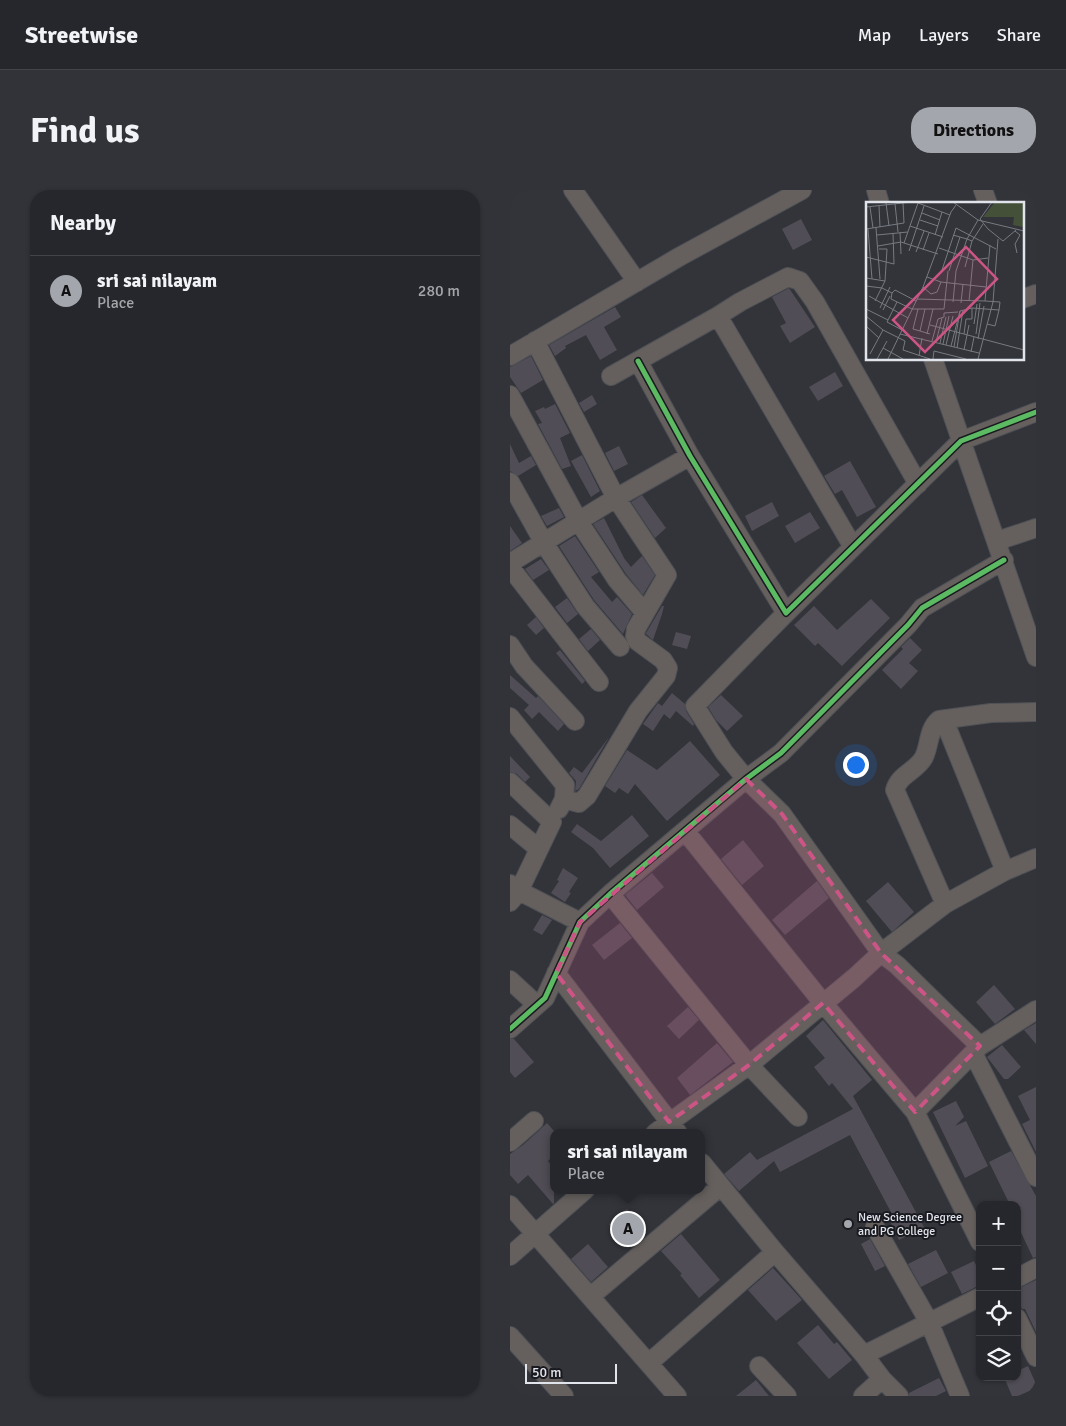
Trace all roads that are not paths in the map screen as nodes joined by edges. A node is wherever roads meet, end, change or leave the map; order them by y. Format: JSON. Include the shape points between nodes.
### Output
{"nodes":[{"id":1,"x":573,"y":190,"type":"edge"},
{"id":2,"x":802,"y":190,"type":"edge"},
{"id":3,"x":637,"y":282,"type":"junction"},
{"id":4,"x":1036,"y":294,"type":"edge"},
{"id":5,"x":1024,"y":298,"type":"edge"},
{"id":6,"x":718,"y":316,"type":"junction"},
{"id":7,"x":535,"y":341,"type":"junction"},
{"id":8,"x":510,"y":356,"type":"edge"},
{"id":9,"x":933,"y":360,"type":"edge"},
{"id":10,"x":638,"y":361,"type":"junction"},
{"id":11,"x":611,"y":376,"type":"dead end"},
{"id":12,"x":510,"y":395,"type":"edge"},
{"id":13,"x":1036,"y":412,"type":"edge"},
{"id":14,"x":961,"y":441,"type":"junction"},
{"id":15,"x":690,"y":456,"type":"junction"},
{"id":16,"x":510,"y":482,"type":"edge"},
{"id":17,"x":918,"y":484,"type":"junction"},
{"id":18,"x":616,"y":498,"type":"junction"},
{"id":19,"x":579,"y":522,"type":"junction"},
{"id":20,"x":1036,"y":528,"type":"edge"},
{"id":21,"x":997,"y":540,"type":"junction"},
{"id":22,"x":544,"y":543,"type":"junction"},
{"id":23,"x":853,"y":547,"type":"junction"},
{"id":24,"x":1004,"y":560,"type":"junction"},
{"id":25,"x":510,"y":565,"type":"edge"},
{"id":26,"x":646,"y":613,"type":"junction"},
{"id":27,"x":786,"y":613,"type":"junction"},
{"id":28,"x":510,"y":645,"type":"edge"},
{"id":29,"x":620,"y":647,"type":"dead end"},
{"id":30,"x":1036,"y":657,"type":"edge"},
{"id":31,"x":599,"y":682,"type":"dead end"},
{"id":32,"x":1036,"y":712,"type":"edge"},
{"id":33,"x":510,"y":718,"type":"edge"},
{"id":34,"x":575,"y":720,"type":"dead end"},
{"id":35,"x":944,"y":720,"type":"junction"},
{"id":36,"x":746,"y":779,"type":"junction"},
{"id":37,"x":510,"y":782,"type":"edge"},
{"id":38,"x":564,"y":799,"type":"junction"},
{"id":39,"x":552,"y":822,"type":"junction"},
{"id":40,"x":510,"y":825,"type":"edge"},
{"id":41,"x":685,"y":831,"type":"junction"},
{"id":42,"x":539,"y":849,"type":"junction"},
{"id":43,"x":1036,"y":858,"type":"edge"},
{"id":44,"x":1005,"y":871,"type":"junction"},
{"id":45,"x":513,"y":892,"type":"edge"},
{"id":46,"x":610,"y":894,"type":"junction"},
{"id":47,"x":945,"y":904,"type":"junction"},
{"id":48,"x":580,"y":922,"type":"junction"},
{"id":49,"x":881,"y":953,"type":"junction"},
{"id":50,"x":556,"y":973,"type":"junction"},
{"id":51,"x":510,"y":980,"type":"edge"},
{"id":52,"x":823,"y":1003,"type":"junction"},
{"id":53,"x":537,"y":1005,"type":"junction"},
{"id":54,"x":1036,"y":1010,"type":"edge"},
{"id":55,"x":510,"y":1029,"type":"edge"},
{"id":56,"x":977,"y":1050,"type":"junction"},
{"id":57,"x":749,"y":1065,"type":"junction"},
{"id":58,"x":915,"y":1112,"type":"junction"},
{"id":59,"x":798,"y":1117,"type":"dead end"},
{"id":60,"x":534,"y":1121,"type":"dead end"},
{"id":61,"x":667,"y":1129,"type":"edge"},
{"id":62,"x":510,"y":1142,"type":"edge"},
{"id":63,"x":705,"y":1167,"type":"edge"},
{"id":64,"x":1036,"y":1177,"type":"edge"},
{"id":65,"x":721,"y":1186,"type":"junction"},
{"id":66,"x":581,"y":1194,"type":"edge"},
{"id":67,"x":510,"y":1205,"type":"edge"},
{"id":68,"x":875,"y":1227,"type":"dead end"},
{"id":69,"x":536,"y":1234,"type":"junction"},
{"id":70,"x":976,"y":1234,"type":"edge"},
{"id":71,"x":775,"y":1252,"type":"junction"},
{"id":72,"x":510,"y":1256,"type":"edge"},
{"id":73,"x":1036,"y":1268,"type":"edge"},
{"id":74,"x":1021,"y":1276,"type":"edge"},
{"id":75,"x":591,"y":1296,"type":"junction"},
{"id":76,"x":976,"y":1299,"type":"edge"},
{"id":77,"x":929,"y":1322,"type":"junction"},
{"id":78,"x":1021,"y":1326,"type":"edge"},
{"id":79,"x":510,"y":1336,"type":"edge"},
{"id":80,"x":864,"y":1355,"type":"junction"},
{"id":81,"x":1036,"y":1357,"type":"edge"},
{"id":82,"x":649,"y":1363,"type":"junction"},
{"id":83,"x":759,"y":1366,"type":"dead end"},
{"id":84,"x":882,"y":1379,"type":"junction"},
{"id":85,"x":564,"y":1396,"type":"edge"},
{"id":86,"x":677,"y":1396,"type":"edge"},
{"id":87,"x":787,"y":1396,"type":"edge"},
{"id":88,"x":863,"y":1396,"type":"edge"},
{"id":89,"x":899,"y":1396,"type":"edge"},
{"id":90,"x":960,"y":1396,"type":"edge"}],
"edges":[{"from":1,"to":3,"type":"street"},
{"from":2,"to":3,"type":"street"},
{"from":3,"to":7,"type":"street"},
{"from":4,"to":5,"type":"street"},
{"from":6,"to":10,"type":"street"},
{"from":6,"to":17,"type":"street","via":[[776,282],[788,277],[800,281],[816,302]]},
{"from":6,"to":23,"type":"street"},
{"from":7,"to":8,"type":"street"},
{"from":7,"to":18,"type":"street"},
{"from":9,"to":14,"type":"street"},
{"from":10,"to":11,"type":"street"},
{"from":10,"to":15,"type":"street"},
{"from":12,"to":19,"type":"street"},
{"from":13,"to":14,"type":"street"},
{"from":14,"to":17,"type":"street"},
{"from":14,"to":21,"type":"street"},
{"from":15,"to":18,"type":"street"},
{"from":15,"to":27,"type":"street"},
{"from":16,"to":22,"type":"street"},
{"from":17,"to":23,"type":"street"},
{"from":18,"to":19,"type":"street"},
{"from":18,"to":26,"type":"street","via":[[667,574]]},
{"from":19,"to":22,"type":"street"},
{"from":19,"to":26,"type":"street","via":[[617,580]]},
{"from":20,"to":21,"type":"street"},
{"from":21,"to":24,"type":"street"},
{"from":22,"to":25,"type":"street"},
{"from":22,"to":29,"type":"street","via":[[585,606]]},
{"from":23,"to":27,"type":"street"},
{"from":24,"to":30,"type":"street"},
{"from":24,"to":36,"type":"street","via":[[922,608],[781,753]]},
{"from":25,"to":31,"type":"street"},
{"from":26,"to":38,"type":"street","via":[[636,628],[635,638],[663,660],[668,668],[666,676],[638,711],[587,796],[580,803]]},
{"from":27,"to":36,"type":"street","via":[[695,706],[724,752]]},
{"from":28,"to":34,"type":"street","via":[[524,666]]},
{"from":32,"to":35,"type":"street","via":[[991,713]]},
{"from":33,"to":38,"type":"street","via":[[565,785]]},
{"from":35,"to":44,"type":"street"},
{"from":35,"to":47,"type":"street","via":[[935,724],[924,757],[900,779],[895,790]]},
{"from":36,"to":41,"type":"street"},
{"from":36,"to":49,"type":"street","via":[[782,814]]},
{"from":37,"to":39,"type":"street"},
{"from":38,"to":39,"type":"street"},
{"from":39,"to":42,"type":"street"},
{"from":40,"to":42,"type":"street"},
{"from":41,"to":46,"type":"street"},
{"from":41,"to":52,"type":"street"},
{"from":42,"to":45,"type":"street"},
{"from":43,"to":44,"type":"street"},
{"from":44,"to":47,"type":"street"},
{"from":45,"to":48,"type":"street"},
{"from":46,"to":48,"type":"street"},
{"from":46,"to":57,"type":"street"},
{"from":47,"to":49,"type":"street"},
{"from":48,"to":50,"type":"street"},
{"from":49,"to":52,"type":"street"},
{"from":49,"to":56,"type":"street","via":[[897,965]]},
{"from":50,"to":53,"type":"street","via":[[545,998]]},
{"from":50,"to":61,"type":"street"},
{"from":51,"to":53,"type":"street"},
{"from":52,"to":57,"type":"street"},
{"from":52,"to":58,"type":"street"},
{"from":53,"to":55,"type":"street"},
{"from":54,"to":56,"type":"street"},
{"from":56,"to":58,"type":"street"},
{"from":56,"to":64,"type":"street"},
{"from":57,"to":59,"type":"street"},
{"from":57,"to":61,"type":"street"},
{"from":58,"to":70,"type":"street"},
{"from":60,"to":62,"type":"street"},
{"from":63,"to":65,"type":"street"},
{"from":65,"to":71,"type":"street"},
{"from":65,"to":75,"type":"street"},
{"from":66,"to":69,"type":"street"},
{"from":67,"to":69,"type":"street"},
{"from":68,"to":77,"type":"street"},
{"from":69,"to":72,"type":"street"},
{"from":69,"to":75,"type":"street"},
{"from":71,"to":80,"type":"street"},
{"from":71,"to":82,"type":"street"},
{"from":73,"to":74,"type":"street"},
{"from":75,"to":82,"type":"street"},
{"from":76,"to":77,"type":"street"},
{"from":77,"to":80,"type":"street"},
{"from":77,"to":90,"type":"street"},
{"from":78,"to":81,"type":"street"},
{"from":79,"to":85,"type":"street"},
{"from":80,"to":84,"type":"street"},
{"from":82,"to":86,"type":"street"},
{"from":83,"to":87,"type":"street"},
{"from":84,"to":88,"type":"street"},
{"from":84,"to":89,"type":"street"}]}
